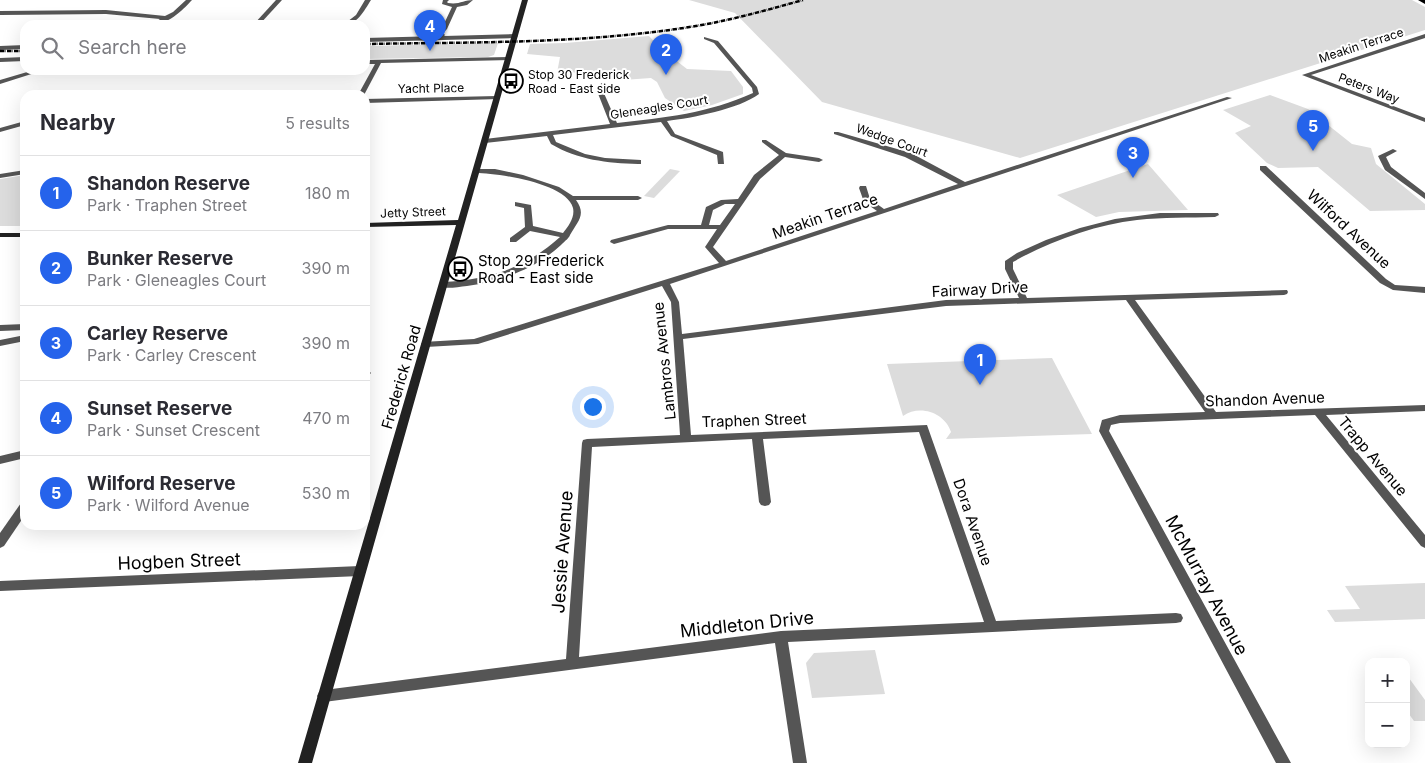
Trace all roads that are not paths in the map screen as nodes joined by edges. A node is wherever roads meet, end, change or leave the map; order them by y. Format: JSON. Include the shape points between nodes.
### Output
{"nodes":[{"id":1,"x":189,"y":0,"type":"edge"},
{"id":2,"x":279,"y":0,"type":"edge"},
{"id":3,"x":368,"y":0,"type":"edge"},
{"id":4,"x":446,"y":0,"type":"edge"},
{"id":5,"x":470,"y":0,"type":"edge"},
{"id":6,"x":525,"y":0,"type":"edge"},
{"id":7,"x":1421,"y":0,"type":"edge"},
{"id":8,"x":1425,"y":2,"type":"edge"},
{"id":9,"x":455,"y":6,"type":"junction"},
{"id":10,"x":0,"y":13,"type":"edge"},
{"id":11,"x":166,"y":18,"type":"junction"},
{"id":12,"x":163,"y":20,"type":"edge"},
{"id":13,"x":261,"y":20,"type":"edge"},
{"id":14,"x":353,"y":20,"type":"edge"},
{"id":15,"x":442,"y":34,"type":"junction"},
{"id":16,"x":515,"y":36,"type":"junction"},
{"id":17,"x":1425,"y":36,"type":"edge"},
{"id":18,"x":706,"y":38,"type":"dead end"},
{"id":19,"x":370,"y":40,"type":"edge"},
{"id":20,"x":20,"y":47,"type":"edge"},
{"id":21,"x":0,"y":48,"type":"edge"},
{"id":22,"x":20,"y":59,"type":"edge"},
{"id":23,"x":508,"y":59,"type":"junction"},
{"id":24,"x":0,"y":60,"type":"edge"},
{"id":25,"x":370,"y":62,"type":"edge"},
{"id":26,"x":379,"y":62,"type":"junction"},
{"id":27,"x":24,"y":75,"type":"edge"},
{"id":28,"x":1305,"y":75,"type":"joint"},
{"id":29,"x":0,"y":82,"type":"edge"},
{"id":30,"x":602,"y":84,"type":"dead end"},
{"id":31,"x":363,"y":90,"type":"edge"},
{"id":32,"x":497,"y":98,"type":"junction"},
{"id":33,"x":1230,"y":98,"type":"dead end"},
{"id":34,"x":370,"y":101,"type":"edge"},
{"id":35,"x":663,"y":120,"type":"junction"},
{"id":36,"x":1425,"y":120,"type":"edge"},
{"id":37,"x":20,"y":124,"type":"edge"},
{"id":38,"x":614,"y":125,"type":"junction"},
{"id":39,"x":0,"y":130,"type":"edge"},
{"id":40,"x":549,"y":133,"type":"junction"},
{"id":41,"x":836,"y":133,"type":"dead end"},
{"id":42,"x":485,"y":141,"type":"junction"},
{"id":43,"x":764,"y":141,"type":"dead end"},
{"id":44,"x":1393,"y":151,"type":"dead end"},
{"id":45,"x":784,"y":155,"type":"junction"},
{"id":46,"x":819,"y":160,"type":"dead end"},
{"id":47,"x":638,"y":162,"type":"dead end"},
{"id":48,"x":721,"y":162,"type":"dead end"},
{"id":49,"x":1263,"y":168,"type":"dead end"},
{"id":50,"x":476,"y":171,"type":"junction"},
{"id":51,"x":20,"y":173,"type":"edge"},
{"id":52,"x":0,"y":176,"type":"edge"},
{"id":53,"x":965,"y":185,"type":"junction"},
{"id":54,"x":863,"y":188,"type":"dead end"},
{"id":55,"x":1425,"y":197,"type":"edge"},
{"id":56,"x":572,"y":198,"type":"junction"},
{"id":57,"x":638,"y":198,"type":"dead end"},
{"id":58,"x":739,"y":201,"type":"junction"},
{"id":59,"x":518,"y":204,"type":"dead end"},
{"id":60,"x":882,"y":211,"type":"junction"},
{"id":61,"x":1215,"y":215,"type":"dead end"},
{"id":62,"x":462,"y":222,"type":"junction"},
{"id":63,"x":370,"y":224,"type":"edge"},
{"id":64,"x":704,"y":227,"type":"junction"},
{"id":65,"x":722,"y":227,"type":"junction"},
{"id":66,"x":528,"y":228,"type":"junction"},
{"id":67,"x":0,"y":235,"type":"edge"},
{"id":68,"x":20,"y":235,"type":"edge"},
{"id":69,"x":567,"y":236,"type":"junction"},
{"id":70,"x":513,"y":240,"type":"dead end"},
{"id":71,"x":614,"y":242,"type":"dead end"},
{"id":72,"x":724,"y":264,"type":"junction"},
{"id":73,"x":665,"y":283,"type":"junction"},
{"id":74,"x":443,"y":285,"type":"junction"},
{"id":75,"x":1425,"y":290,"type":"edge"},
{"id":76,"x":1284,"y":292,"type":"dead end"},
{"id":77,"x":1129,"y":297,"type":"junction"},
{"id":78,"x":1024,"y":300,"type":"junction"},
{"id":79,"x":20,"y":327,"type":"edge"},
{"id":80,"x":0,"y":328,"type":"edge"},
{"id":81,"x":679,"y":337,"type":"junction"},
{"id":82,"x":20,"y":339,"type":"edge"},
{"id":83,"x":0,"y":343,"type":"edge"},
{"id":84,"x":426,"y":344,"type":"junction"},
{"id":85,"x":1425,"y":408,"type":"edge"},
{"id":86,"x":1318,"y":412,"type":"junction"},
{"id":87,"x":1213,"y":416,"type":"junction"},
{"id":88,"x":1106,"y":422,"type":"joint"},
{"id":89,"x":923,"y":428,"type":"joint"},
{"id":90,"x":757,"y":436,"type":"junction"},
{"id":91,"x":686,"y":438,"type":"junction"},
{"id":92,"x":587,"y":443,"type":"joint"},
{"id":93,"x":20,"y":455,"type":"edge"},
{"id":94,"x":0,"y":460,"type":"edge"},
{"id":95,"x":765,"y":502,"type":"dead end"},
{"id":96,"x":20,"y":513,"type":"edge"},
{"id":97,"x":0,"y":543,"type":"edge"},
{"id":98,"x":1425,"y":543,"type":"edge"},
{"id":99,"x":360,"y":571,"type":"junction"},
{"id":100,"x":0,"y":586,"type":"edge"},
{"id":101,"x":1176,"y":618,"type":"dead end"},
{"id":102,"x":992,"y":627,"type":"junction"},
{"id":103,"x":781,"y":637,"type":"junction"},
{"id":104,"x":572,"y":664,"type":"junction"},
{"id":105,"x":324,"y":696,"type":"junction"},
{"id":106,"x":305,"y":763,"type":"edge"},
{"id":107,"x":800,"y":763,"type":"edge"},
{"id":108,"x":1284,"y":763,"type":"edge"}],
"edges":[{"from":1,"to":11,"type":"street"},
{"from":2,"to":13,"type":"street"},
{"from":3,"to":14,"type":"street"},
{"from":4,"to":9,"type":"street","via":[[444,3]]},
{"from":5,"to":9,"type":"street"},
{"from":6,"to":16,"type":"main road","name":"Frederick Road"},
{"from":7,"to":8,"type":"main road"},
{"from":9,"to":15,"type":"street"},
{"from":10,"to":11,"type":"street","via":[[106,12]]},
{"from":11,"to":12,"type":"street"},
{"from":15,"to":16,"type":"street"},
{"from":15,"to":19,"type":"street"},
{"from":16,"to":23,"type":"main road","name":"Frederick Road"},
{"from":17,"to":28,"type":"street","name":"Meakin Terrace"},
{"from":18,"to":35,"type":"street","name":"Gleneagles Court","via":[[716,42],[756,94],[711,111]]},
{"from":20,"to":21,"type":"street"},
{"from":22,"to":24,"type":"street"},
{"from":23,"to":26,"type":"street"},
{"from":23,"to":32,"type":"main road","name":"Frederick Road"},
{"from":25,"to":26,"type":"street"},
{"from":26,"to":31,"type":"street"},
{"from":27,"to":29,"type":"street"},
{"from":28,"to":36,"type":"street","name":"Peters Way"},
{"from":30,"to":38,"type":"street","via":[[600,91]]},
{"from":32,"to":34,"type":"street","name":"Yacht Place"},
{"from":32,"to":42,"type":"main road","name":"Frederick Road"},
{"from":33,"to":53,"type":"street","name":"Meakin Terrace"},
{"from":35,"to":38,"type":"street","name":"Gleneagles Court"},
{"from":35,"to":48,"type":"street","via":[[673,135],[720,154]]},
{"from":37,"to":39,"type":"street"},
{"from":38,"to":40,"type":"street","name":"Gleneagles Court"},
{"from":40,"to":42,"type":"street","name":"Gleneagles Court"},
{"from":40,"to":47,"type":"street","via":[[552,143],[579,155]]},
{"from":41,"to":53,"type":"street","name":"Wedge Court","via":[[908,155]]},
{"from":42,"to":50,"type":"main road","name":"Frederick Road"},
{"from":43,"to":45,"type":"street"},
{"from":44,"to":55,"type":"street","via":[[1382,156],[1388,168]]},
{"from":45,"to":46,"type":"street"},
{"from":45,"to":58,"type":"street","via":[[757,177]]},
{"from":49,"to":75,"type":"street","name":"Wilford Avenue","via":[[1384,281],[1393,287]]},
{"from":50,"to":56,"type":"street","via":[[518,174]]},
{"from":50,"to":62,"type":"main road","name":"Frederick Road"},
{"from":51,"to":52,"type":"street"},
{"from":53,"to":60,"type":"street","name":"Meakin Terrace"},
{"from":54,"to":60,"type":"street","via":[[867,200]]},
{"from":56,"to":57,"type":"street"},
{"from":56,"to":69,"type":"street","via":[[577,210]]},
{"from":58,"to":64,"type":"street","via":[[724,202],[709,209]]},
{"from":58,"to":65,"type":"street"},
{"from":59,"to":66,"type":"street","via":[[528,207]]},
{"from":60,"to":72,"type":"street","name":"Meakin Terrace"},
{"from":61,"to":78,"type":"street","via":[[1128,218],[1022,252],[1009,261],[1009,269]]},
{"from":62,"to":63,"type":"main road","name":"Jetty Street"},
{"from":62,"to":74,"type":"main road","name":"Frederick Road"},
{"from":64,"to":65,"type":"street"},
{"from":64,"to":71,"type":"street","via":[[668,227]]},
{"from":65,"to":72,"type":"street","via":[[709,247]]},
{"from":66,"to":69,"type":"street"},
{"from":66,"to":70,"type":"street"},
{"from":67,"to":68,"type":"main road"},
{"from":69,"to":74,"type":"street","via":[[524,267],[474,282]]},
{"from":72,"to":73,"type":"street","name":"Meakin Terrace"},
{"from":73,"to":81,"type":"street","name":"Lambros Avenue","via":[[675,302]]},
{"from":73,"to":84,"type":"street","name":"Meakin Terrace","via":[[475,342]]},
{"from":74,"to":84,"type":"main road","name":"Frederick Road"},
{"from":76,"to":77,"type":"street","name":"Fairway Drive"},
{"from":77,"to":78,"type":"street","name":"Fairway Drive"},
{"from":77,"to":87,"type":"street"},
{"from":78,"to":81,"type":"street","name":"Fairway Drive","via":[[946,303]]},
{"from":79,"to":80,"type":"street"},
{"from":81,"to":91,"type":"street","name":"Lambros Avenue"},
{"from":82,"to":83,"type":"street"},
{"from":84,"to":99,"type":"main road","name":"Frederick Road"},
{"from":85,"to":86,"type":"street","name":"Shandon Avenue"},
{"from":86,"to":87,"type":"street","name":"Shandon Avenue"},
{"from":86,"to":98,"type":"street","name":"Trapp Avenue"},
{"from":87,"to":88,"type":"street","name":"Shandon Avenue"},
{"from":88,"to":108,"type":"street","name":"McMurray Avenue","via":[[1104,431]]},
{"from":89,"to":90,"type":"street","name":"Traphen Street"},
{"from":89,"to":102,"type":"street","name":"Dora Avenue"},
{"from":90,"to":91,"type":"street","name":"Traphen Street"},
{"from":90,"to":95,"type":"street"},
{"from":91,"to":92,"type":"street","name":"Traphen Street"},
{"from":92,"to":104,"type":"street","name":"Jessie Avenue"},
{"from":93,"to":94,"type":"street"},
{"from":96,"to":97,"type":"street"},
{"from":99,"to":100,"type":"street","name":"Hogben Street"},
{"from":99,"to":105,"type":"main road","name":"Frederick Road"},
{"from":101,"to":102,"type":"street","name":"Middleton Drive"},
{"from":102,"to":103,"type":"street","name":"Middleton Drive"},
{"from":103,"to":104,"type":"street","name":"Middleton Drive"},
{"from":103,"to":107,"type":"street"},
{"from":104,"to":105,"type":"street","name":"Middleton Drive"},
{"from":105,"to":106,"type":"main road","name":"Frederick Road"}]}
